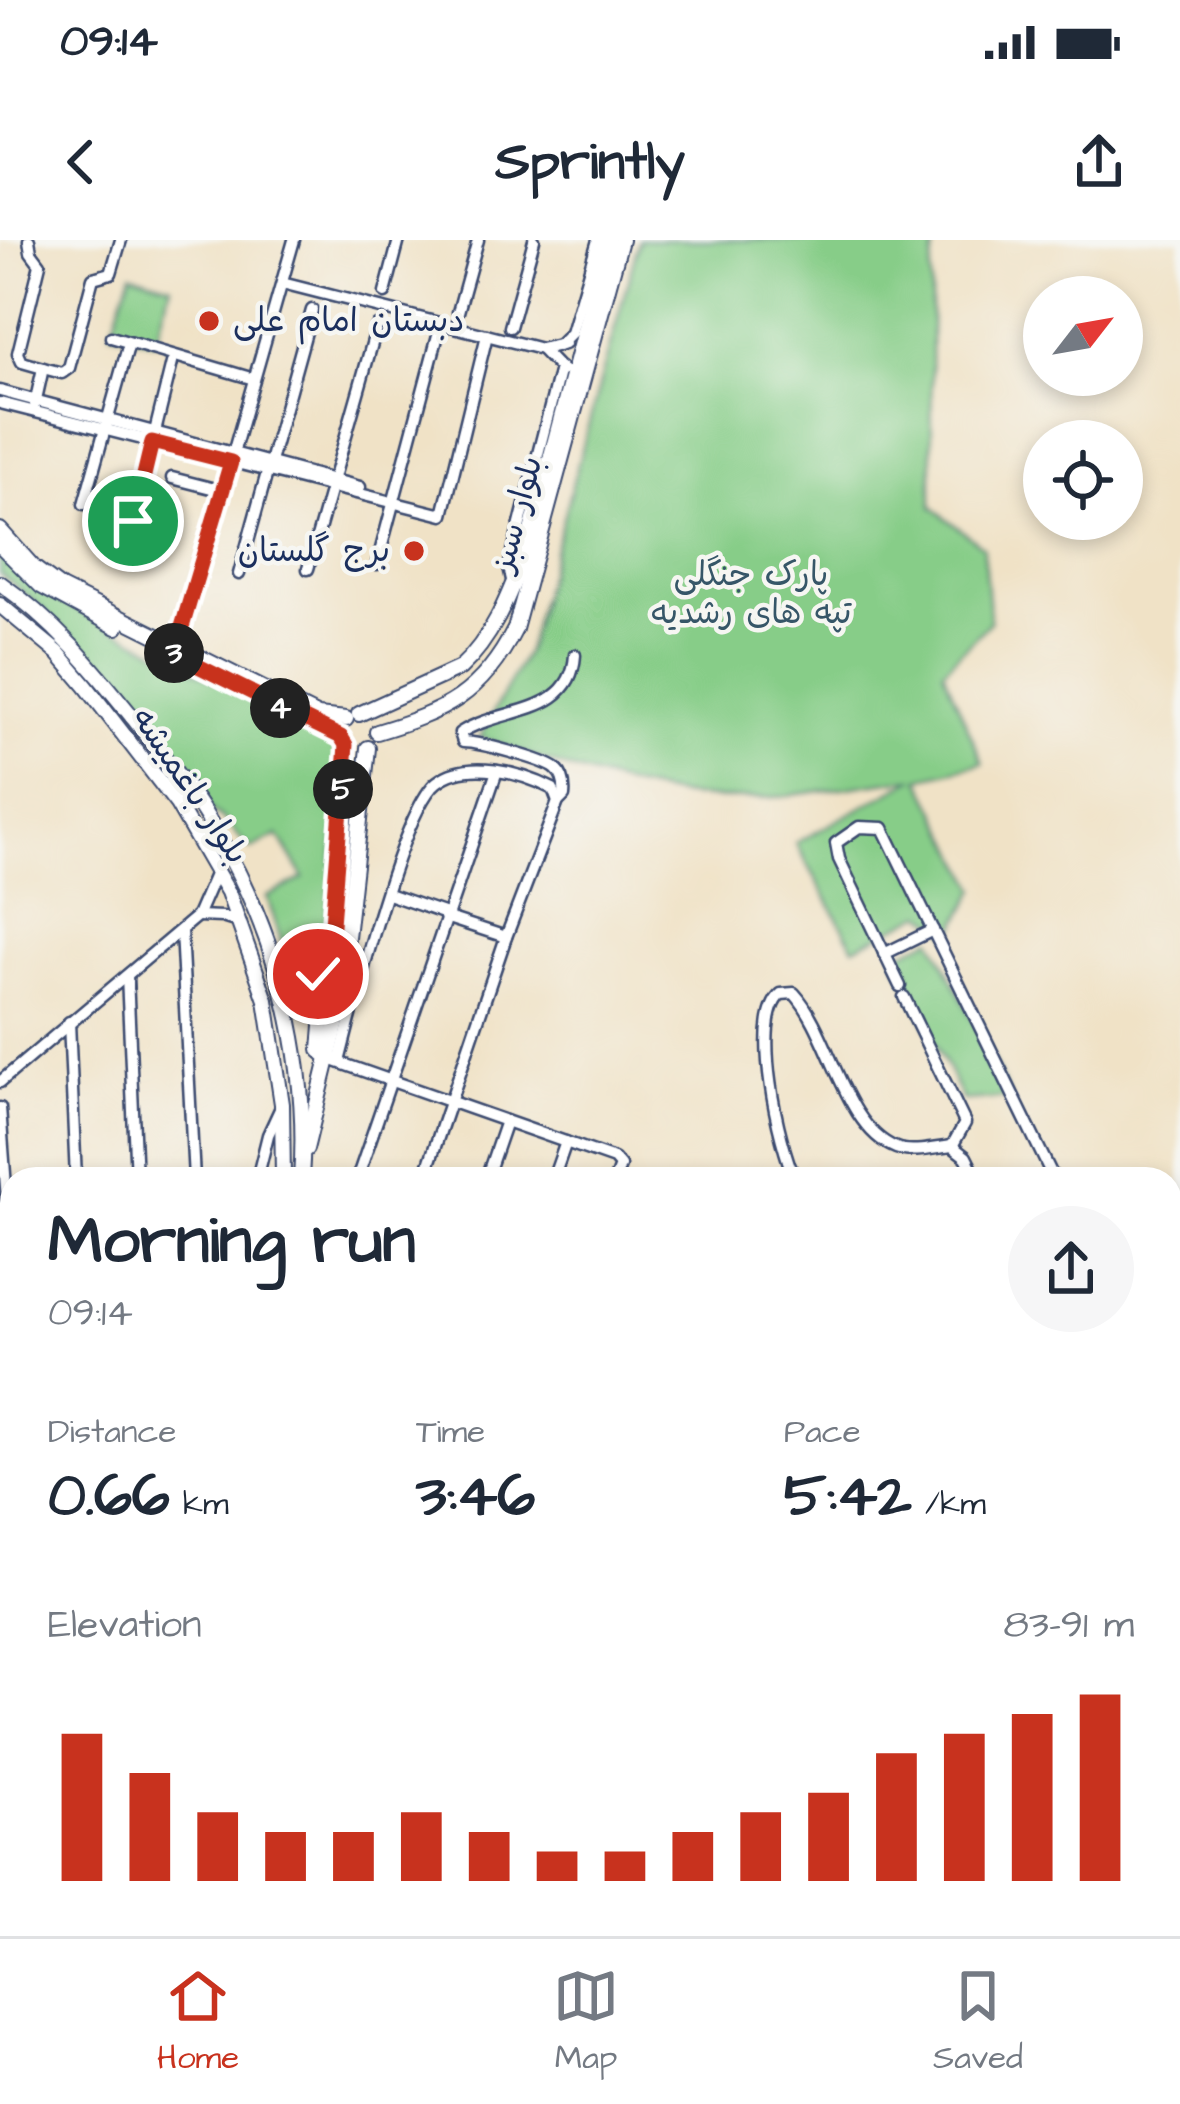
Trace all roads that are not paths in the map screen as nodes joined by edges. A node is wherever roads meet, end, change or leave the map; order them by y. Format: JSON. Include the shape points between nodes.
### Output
{"nodes":[{"id":1,"x":29,"y":240,"type":"edge"},
{"id":2,"x":121,"y":240,"type":"edge"},
{"id":3,"x":294,"y":240,"type":"edge"},
{"id":4,"x":399,"y":240,"type":"edge"},
{"id":5,"x":478,"y":240,"type":"edge"},
{"id":6,"x":534,"y":240,"type":"edge"},
{"id":7,"x":598,"y":240,"type":"edge"},
{"id":8,"x":608,"y":240,"type":"edge"},
{"id":9,"x":621,"y":240,"type":"edge"},
{"id":10,"x":282,"y":283,"type":"junction"},
{"id":11,"x":385,"y":293,"type":"dead end"},
{"id":12,"x":312,"y":310,"type":"dead end"},
{"id":13,"x":458,"y":312,"type":"dead end"},
{"id":14,"x":377,"y":326,"type":"dead end"},
{"id":15,"x":511,"y":327,"type":"dead end"},
{"id":16,"x":582,"y":333,"type":"junction"},
{"id":17,"x":438,"y":335,"type":"dead end"},
{"id":18,"x":487,"y":335,"type":"junction"},
{"id":19,"x":111,"y":337,"type":"dead end"},
{"id":20,"x":129,"y":343,"type":"junction"},
{"id":21,"x":558,"y":346,"type":"junction"},
{"id":22,"x":541,"y":349,"type":"junction"},
{"id":23,"x":172,"y":363,"type":"dead end"},
{"id":24,"x":43,"y":368,"type":"junction"},
{"id":25,"x":565,"y":375,"type":"junction"},
{"id":26,"x":254,"y":379,"type":"junction"},
{"id":27,"x":0,"y":391,"type":"edge"},
{"id":28,"x":0,"y":403,"type":"edge"},
{"id":29,"x":35,"y":406,"type":"junction"},
{"id":30,"x":107,"y":425,"type":"junction"},
{"id":31,"x":153,"y":437,"type":"junction"},
{"id":32,"x":233,"y":458,"type":"junction"},
{"id":33,"x":270,"y":468,"type":"junction"},
{"id":34,"x":172,"y":478,"type":"dead end"},
{"id":35,"x":333,"y":484,"type":"junction"},
{"id":36,"x":223,"y":491,"type":"junction"},
{"id":37,"x":393,"y":499,"type":"junction"},
{"id":38,"x":83,"y":504,"type":"dead end"},
{"id":39,"x":133,"y":521,"type":"dead end"},
{"id":40,"x":0,"y":530,"type":"edge"},
{"id":41,"x":0,"y":545,"type":"edge"},
{"id":42,"x":377,"y":564,"type":"dead end"},
{"id":43,"x":308,"y":569,"type":"dead end"},
{"id":44,"x":239,"y":574,"type":"dead end"},
{"id":45,"x":0,"y":584,"type":"edge"},
{"id":46,"x":0,"y":604,"type":"edge"},
{"id":47,"x":176,"y":650,"type":"junction"},
{"id":48,"x":575,"y":655,"type":"dead end"},
{"id":49,"x":352,"y":717,"type":"junction"},
{"id":50,"x":377,"y":733,"type":"junction"},
{"id":51,"x":343,"y":741,"type":"junction"},
{"id":52,"x":368,"y":748,"type":"junction"},
{"id":53,"x":497,"y":771,"type":"junction"},
{"id":54,"x":558,"y":802,"type":"junction"},
{"id":55,"x":217,"y":870,"type":"junction"},
{"id":56,"x":388,"y":894,"type":"junction"},
{"id":57,"x":197,"y":916,"type":"junction"},
{"id":58,"x":445,"y":916,"type":"junction"},
{"id":59,"x":242,"y":923,"type":"junction"},
{"id":60,"x":933,"y":930,"type":"junction"},
{"id":61,"x":181,"y":931,"type":"junction"},
{"id":62,"x":506,"y":938,"type":"junction"},
{"id":63,"x":884,"y":954,"type":"junction"},
{"id":64,"x":346,"y":961,"type":"junction"},
{"id":65,"x":363,"y":963,"type":"junction"},
{"id":66,"x":327,"y":966,"type":"junction"},
{"id":67,"x":277,"y":968,"type":"junction"},
{"id":68,"x":127,"y":976,"type":"junction"},
{"id":69,"x":69,"y":1022,"type":"junction"},
{"id":70,"x":334,"y":1060,"type":"junction"},
{"id":71,"x":391,"y":1080,"type":"junction"},
{"id":72,"x":0,"y":1082,"type":"edge"},
{"id":73,"x":451,"y":1101,"type":"junction"},
{"id":74,"x":282,"y":1104,"type":"junction"},
{"id":75,"x":0,"y":1108,"type":"edge"},
{"id":76,"x":506,"y":1121,"type":"junction"},
{"id":77,"x":566,"y":1142,"type":"junction"},
{"id":78,"x":952,"y":1146,"type":"junction"},
{"id":79,"x":4,"y":1167,"type":"edge"},
{"id":80,"x":75,"y":1167,"type":"edge"},
{"id":81,"x":135,"y":1167,"type":"edge"},
{"id":82,"x":193,"y":1167,"type":"edge"},
{"id":83,"x":259,"y":1167,"type":"edge"},
{"id":84,"x":283,"y":1167,"type":"edge"},
{"id":85,"x":301,"y":1167,"type":"edge"},
{"id":86,"x":302,"y":1167,"type":"edge"},
{"id":87,"x":361,"y":1167,"type":"edge"},
{"id":88,"x":428,"y":1167,"type":"edge"},
{"id":89,"x":490,"y":1167,"type":"edge"},
{"id":90,"x":557,"y":1167,"type":"edge"},
{"id":91,"x":617,"y":1167,"type":"edge"},
{"id":92,"x":791,"y":1167,"type":"edge"},
{"id":93,"x":971,"y":1167,"type":"edge"},
{"id":94,"x":1049,"y":1167,"type":"edge"}],
"edges":[{"from":1,"to":24,"type":"street","via":[[40,264],[18,352],[22,362]]},
{"from":2,"to":24,"type":"street","via":[[111,273],[93,278],[70,368]]},
{"from":3,"to":10,"type":"street"},
{"from":4,"to":11,"type":"street"},
{"from":5,"to":13,"type":"street"},
{"from":6,"to":15,"type":"street"},
{"from":7,"to":21,"type":"street","via":[[572,333]]},
{"from":8,"to":16,"type":"main road","name":"بلوار سبز"},
{"from":9,"to":50,"type":"main road","name":"بلوار سبز","via":[[502,656],[447,708]]},
{"from":10,"to":18,"type":"street"},
{"from":10,"to":26,"type":"street"},
{"from":12,"to":33,"type":"street"},
{"from":14,"to":35,"type":"street"},
{"from":16,"to":21,"type":"street"},
{"from":16,"to":25,"type":"main road","name":"بلوار سبز"},
{"from":17,"to":37,"type":"street"},
{"from":18,"to":22,"type":"street"},
{"from":18,"to":37,"type":"street","via":[[443,512]]},
{"from":19,"to":20,"type":"street"},
{"from":20,"to":26,"type":"street"},
{"from":20,"to":30,"type":"street"},
{"from":21,"to":22,"type":"street"},
{"from":22,"to":25,"type":"street"},
{"from":23,"to":31,"type":"street"},
{"from":24,"to":29,"type":"street"},
{"from":25,"to":49,"type":"main road","name":"بلوار سبز","via":[[525,554],[490,630],[460,668]]},
{"from":26,"to":32,"type":"street"},
{"from":27,"to":29,"type":"street"},
{"from":28,"to":29,"type":"street"},
{"from":29,"to":30,"type":"street"},
{"from":30,"to":31,"type":"street"},
{"from":30,"to":38,"type":"street"},
{"from":31,"to":32,"type":"street"},
{"from":31,"to":39,"type":"street"},
{"from":32,"to":33,"type":"street"},
{"from":32,"to":36,"type":"street"},
{"from":33,"to":35,"type":"street"},
{"from":33,"to":44,"type":"street"},
{"from":34,"to":36,"type":"street"},
{"from":35,"to":37,"type":"street"},
{"from":35,"to":43,"type":"street"},
{"from":36,"to":47,"type":"street"},
{"from":37,"to":42,"type":"street"},
{"from":40,"to":47,"type":"main road","via":[[46,579]]},
{"from":41,"to":47,"type":"main road","via":[[56,596]]},
{"from":45,"to":67,"type":"main road","name":"بلوار باغمیشه","via":[[72,644],[188,789],[248,891]]},
{"from":46,"to":55,"type":"main road","name":"بلوار باغمیشه","via":[[86,686]]},
{"from":47,"to":49,"type":"main road","via":[[318,716]]},
{"from":47,"to":51,"type":"main road"},
{"from":48,"to":54,"type":"street","via":[[565,690],[460,733],[464,742],[556,770],[565,783]]},
{"from":49,"to":50,"type":"main road","via":[[372,719]]},
{"from":49,"to":51,"type":"main road"},
{"from":50,"to":52,"type":"main road"},
{"from":51,"to":52,"type":"main road"},
{"from":51,"to":66,"type":"main road"},
{"from":52,"to":64,"type":"main road"},
{"from":53,"to":54,"type":"street","via":[[553,789]]},
{"from":53,"to":56,"type":"street","via":[[452,773],[434,784]]},
{"from":53,"to":58,"type":"street"},
{"from":54,"to":62,"type":"street"},
{"from":55,"to":57,"type":"street"},
{"from":55,"to":59,"type":"main road","name":"بلوار باغمیشه"},
{"from":56,"to":58,"type":"street"},
{"from":56,"to":65,"type":"street"},
{"from":57,"to":59,"type":"street"},
{"from":57,"to":61,"type":"street"},
{"from":58,"to":62,"type":"street"},
{"from":58,"to":71,"type":"street"},
{"from":59,"to":74,"type":"main road","name":"بلوار باغمیشه","via":[[266,1000]]},
{"from":60,"to":63,"type":"street"},
{"from":60,"to":63,"type":"street","via":[[883,828],[859,827],[836,843],[839,859]]},
{"from":60,"to":94,"type":"street"},
{"from":61,"to":68,"type":"street"},
{"from":61,"to":82,"type":"street"},
{"from":62,"to":73,"type":"street"},
{"from":63,"to":78,"type":"street","via":[[965,1123]]},
{"from":64,"to":65,"type":"street","via":[[355,969]]},
{"from":64,"to":70,"type":"main road"},
{"from":65,"to":70,"type":"street"},
{"from":66,"to":67,"type":"main road","via":[[307,978]]},
{"from":66,"to":70,"type":"main road","via":[[320,1050]]},
{"from":67,"to":85,"type":"main road","name":"بلوار باغمیشه","via":[[296,1065]]},
{"from":68,"to":69,"type":"street"},
{"from":68,"to":81,"type":"street"},
{"from":69,"to":72,"type":"street"},
{"from":69,"to":80,"type":"street"},
{"from":70,"to":71,"type":"street"},
{"from":70,"to":86,"type":"main road"},
{"from":71,"to":73,"type":"street"},
{"from":71,"to":87,"type":"street"},
{"from":73,"to":76,"type":"street"},
{"from":73,"to":88,"type":"street"},
{"from":74,"to":83,"type":"street"},
{"from":74,"to":84,"type":"main road","name":"بلوار باغمیشه"},
{"from":75,"to":79,"type":"street"},
{"from":76,"to":77,"type":"street"},
{"from":76,"to":89,"type":"street"},
{"from":77,"to":90,"type":"street"},
{"from":77,"to":91,"type":"street"},
{"from":78,"to":92,"type":"street","via":[[899,1150],[879,1138],[862,1120],[810,1010],[794,993],[781,994],[768,1013],[768,1050]]},
{"from":78,"to":93,"type":"street"}]}
